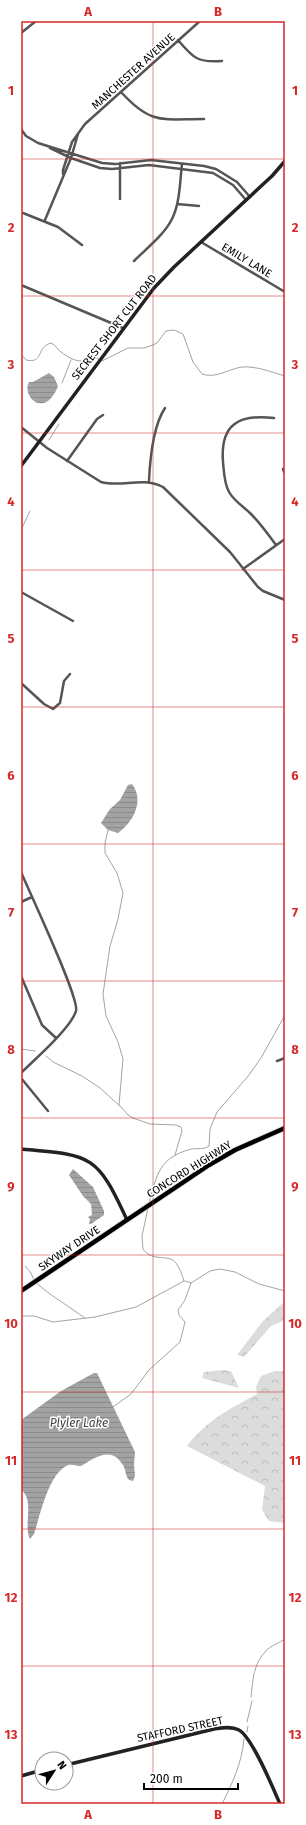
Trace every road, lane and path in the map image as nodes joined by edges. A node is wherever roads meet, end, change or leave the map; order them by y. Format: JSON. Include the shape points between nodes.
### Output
{"nodes":[{"id":1,"x":36,"y":21,"type":"edge"},
{"id":2,"x":200,"y":21,"type":"edge"},
{"id":3,"x":21,"y":33,"type":"edge"},
{"id":4,"x":178,"y":40,"type":"junction"},
{"id":5,"x":222,"y":62,"type":"dead end"},
{"id":6,"x":121,"y":92,"type":"junction"},
{"id":7,"x":204,"y":119,"type":"dead end"},
{"id":8,"x":21,"y":131,"type":"edge"},
{"id":9,"x":78,"y":134,"type":"junction"},
{"id":10,"x":48,"y":147,"type":"junction"},
{"id":11,"x":69,"y":152,"type":"junction"},
{"id":12,"x":72,"y":153,"type":"junction"},
{"id":13,"x":67,"y":157,"type":"junction"},
{"id":14,"x":71,"y":158,"type":"junction"},
{"id":15,"x":285,"y":161,"type":"edge"},
{"id":16,"x":120,"y":163,"type":"junction"},
{"id":17,"x":182,"y":164,"type":"junction"},
{"id":18,"x":120,"y":168,"type":"junction"},
{"id":19,"x":182,"y":168,"type":"junction"},
{"id":20,"x":63,"y":174,"type":"junction"},
{"id":21,"x":250,"y":197,"type":"junction"},
{"id":22,"x":120,"y":199,"type":"dead end"},
{"id":23,"x":246,"y":200,"type":"junction"},
{"id":24,"x":177,"y":204,"type":"junction"},
{"id":25,"x":199,"y":206,"type":"dead end"},
{"id":26,"x":23,"y":213,"type":"dead end"},
{"id":27,"x":45,"y":220,"type":"junction"},
{"id":28,"x":201,"y":242,"type":"junction"},
{"id":29,"x":82,"y":246,"type":"dead end"},
{"id":30,"x":134,"y":261,"type":"dead end"},
{"id":31,"x":21,"y":285,"type":"edge"},
{"id":32,"x":285,"y":292,"type":"edge"},
{"id":33,"x":123,"y":328,"type":"junction"},
{"id":34,"x":165,"y":408,"type":"dead end"},
{"id":35,"x":102,"y":415,"type":"dead end"},
{"id":36,"x":274,"y":418,"type":"dead end"},
{"id":37,"x":21,"y":427,"type":"edge"},
{"id":38,"x":39,"y":442,"type":"junction"},
{"id":39,"x":67,"y":461,"type":"junction"},
{"id":40,"x":21,"y":466,"type":"edge"},
{"id":41,"x":283,"y":469,"type":"dead end"},
{"id":42,"x":285,"y":474,"type":"edge"},
{"id":43,"x":149,"y":481,"type":"junction"},
{"id":44,"x":285,"y":539,"type":"edge"},
{"id":45,"x":276,"y":545,"type":"junction"},
{"id":46,"x":243,"y":569,"type":"junction"},
{"id":47,"x":21,"y":592,"type":"edge"},
{"id":48,"x":285,"y":600,"type":"edge"},
{"id":49,"x":73,"y":621,"type":"dead end"},
{"id":50,"x":70,"y":674,"type":"dead end"},
{"id":51,"x":21,"y":683,"type":"edge"},
{"id":52,"x":21,"y":872,"type":"edge"},
{"id":53,"x":32,"y":897,"type":"junction"},
{"id":54,"x":21,"y":902,"type":"edge"},
{"id":55,"x":21,"y":976,"type":"edge"},
{"id":56,"x":56,"y":1038,"type":"junction"},
{"id":57,"x":285,"y":1058,"type":"edge"},
{"id":58,"x":277,"y":1061,"type":"dead end"},
{"id":59,"x":21,"y":1073,"type":"edge"},
{"id":60,"x":21,"y":1078,"type":"edge"},
{"id":61,"x":48,"y":1111,"type":"dead end"},
{"id":62,"x":285,"y":1128,"type":"edge"},
{"id":63,"x":21,"y":1149,"type":"edge"},
{"id":64,"x":127,"y":1220,"type":"junction"},
{"id":65,"x":21,"y":1292,"type":"edge"},
{"id":66,"x":74,"y":1763,"type":"edge"},
{"id":67,"x":34,"y":1772,"type":"edge"},
{"id":68,"x":21,"y":1776,"type":"edge"},
{"id":69,"x":280,"y":1804,"type":"edge"}],
"edges":[{"from":1,"to":3,"type":"street"},
{"from":2,"to":4,"type":"street","name":"MANCHESTER AVENUE"},
{"from":4,"to":5,"type":"street","via":[[199,61]]},
{"from":4,"to":6,"type":"street","name":"MANCHESTER AVENUE"},
{"from":6,"to":7,"type":"street","via":[[135,107],[153,117]]},
{"from":6,"to":9,"type":"street","name":"MANCHESTER AVENUE"},
{"from":8,"to":10,"type":"street","via":[[30,140]]},
{"from":9,"to":11,"type":"street","name":"MANCHESTER AVENUE"},
{"from":9,"to":12,"type":"street","name":"MANCHESTER AVENUE"},
{"from":10,"to":11,"type":"street"},
{"from":10,"to":13,"type":"street"},
{"from":11,"to":12,"type":"street"},
{"from":11,"to":13,"type":"street","name":"MANCHESTER AVENUE"},
{"from":12,"to":14,"type":"street","name":"MANCHESTER AVENUE"},
{"from":12,"to":16,"type":"street","via":[[102,163]]},
{"from":13,"to":14,"type":"street"},
{"from":13,"to":20,"type":"street","name":"MANCHESTER AVENUE"},
{"from":14,"to":18,"type":"street","via":[[100,168]]},
{"from":14,"to":20,"type":"street","name":"MANCHESTER AVENUE"},
{"from":15,"to":21,"type":"street","name":"SECREST SHORT CUT ROAD"},
{"from":16,"to":17,"type":"street","via":[[151,160]]},
{"from":16,"to":18,"type":"street"},
{"from":17,"to":19,"type":"street"},
{"from":17,"to":21,"type":"street","via":[[204,166],[223,172],[237,182]]},
{"from":18,"to":19,"type":"street","via":[[149,165]]},
{"from":18,"to":22,"type":"street"},
{"from":19,"to":23,"type":"street","via":[[220,176],[233,185]]},
{"from":19,"to":24,"type":"street"},
{"from":20,"to":27,"type":"street","name":"MANCHESTER AVENUE"},
{"from":21,"to":23,"type":"street","name":"SECREST SHORT CUT ROAD"},
{"from":23,"to":28,"type":"street","name":"SECREST SHORT CUT ROAD"},
{"from":24,"to":25,"type":"street"},
{"from":24,"to":30,"type":"street","via":[[169,223]]},
{"from":26,"to":27,"type":"street"},
{"from":27,"to":29,"type":"street"},
{"from":28,"to":32,"type":"street","name":"EMILY LANE"},
{"from":28,"to":33,"type":"street","name":"SECREST SHORT CUT ROAD","via":[[160,281]]},
{"from":31,"to":33,"type":"street"},
{"from":33,"to":38,"type":"street","name":"SECREST SHORT CUT ROAD"},
{"from":34,"to":43,"type":"street","via":[[161,414],[153,447]]},
{"from":35,"to":39,"type":"street"},
{"from":36,"to":45,"type":"street","via":[[254,416],[238,421],[226,433],[222,452],[229,492],[257,520]]},
{"from":37,"to":38,"type":"street"},
{"from":38,"to":39,"type":"street"},
{"from":38,"to":40,"type":"street","name":"SECREST SHORT CUT ROAD"},
{"from":39,"to":43,"type":"street","via":[[107,484]]},
{"from":41,"to":42,"type":"street"},
{"from":43,"to":46,"type":"street","via":[[170,493],[218,539]]},
{"from":44,"to":45,"type":"street"},
{"from":45,"to":46,"type":"street"},
{"from":46,"to":48,"type":"street","via":[[262,590]]},
{"from":47,"to":49,"type":"street"},
{"from":50,"to":51,"type":"street","via":[[64,680],[60,703],[53,709]]},
{"from":52,"to":53,"type":"street"},
{"from":53,"to":54,"type":"street"},
{"from":53,"to":56,"type":"street","via":[[70,985],[76,1006],[76,1012],[70,1022]]},
{"from":55,"to":56,"type":"street","via":[[42,1026]]},
{"from":56,"to":59,"type":"street"},
{"from":57,"to":58,"type":"street"},
{"from":60,"to":61,"type":"street"},
{"from":62,"to":64,"type":"highway","name":"CONCORD HIGHWAY","via":[[235,1150],[209,1165]]},
{"from":63,"to":64,"type":"street","via":[[67,1153],[93,1164],[110,1184]]},
{"from":64,"to":65,"type":"highway","name":"SKYWAY DRIVE"},
{"from":66,"to":69,"type":"street","name":"STAFFORD STREET","via":[[207,1731],[231,1728],[240,1731],[249,1741]]},
{"from":67,"to":68,"type":"street"}]}
